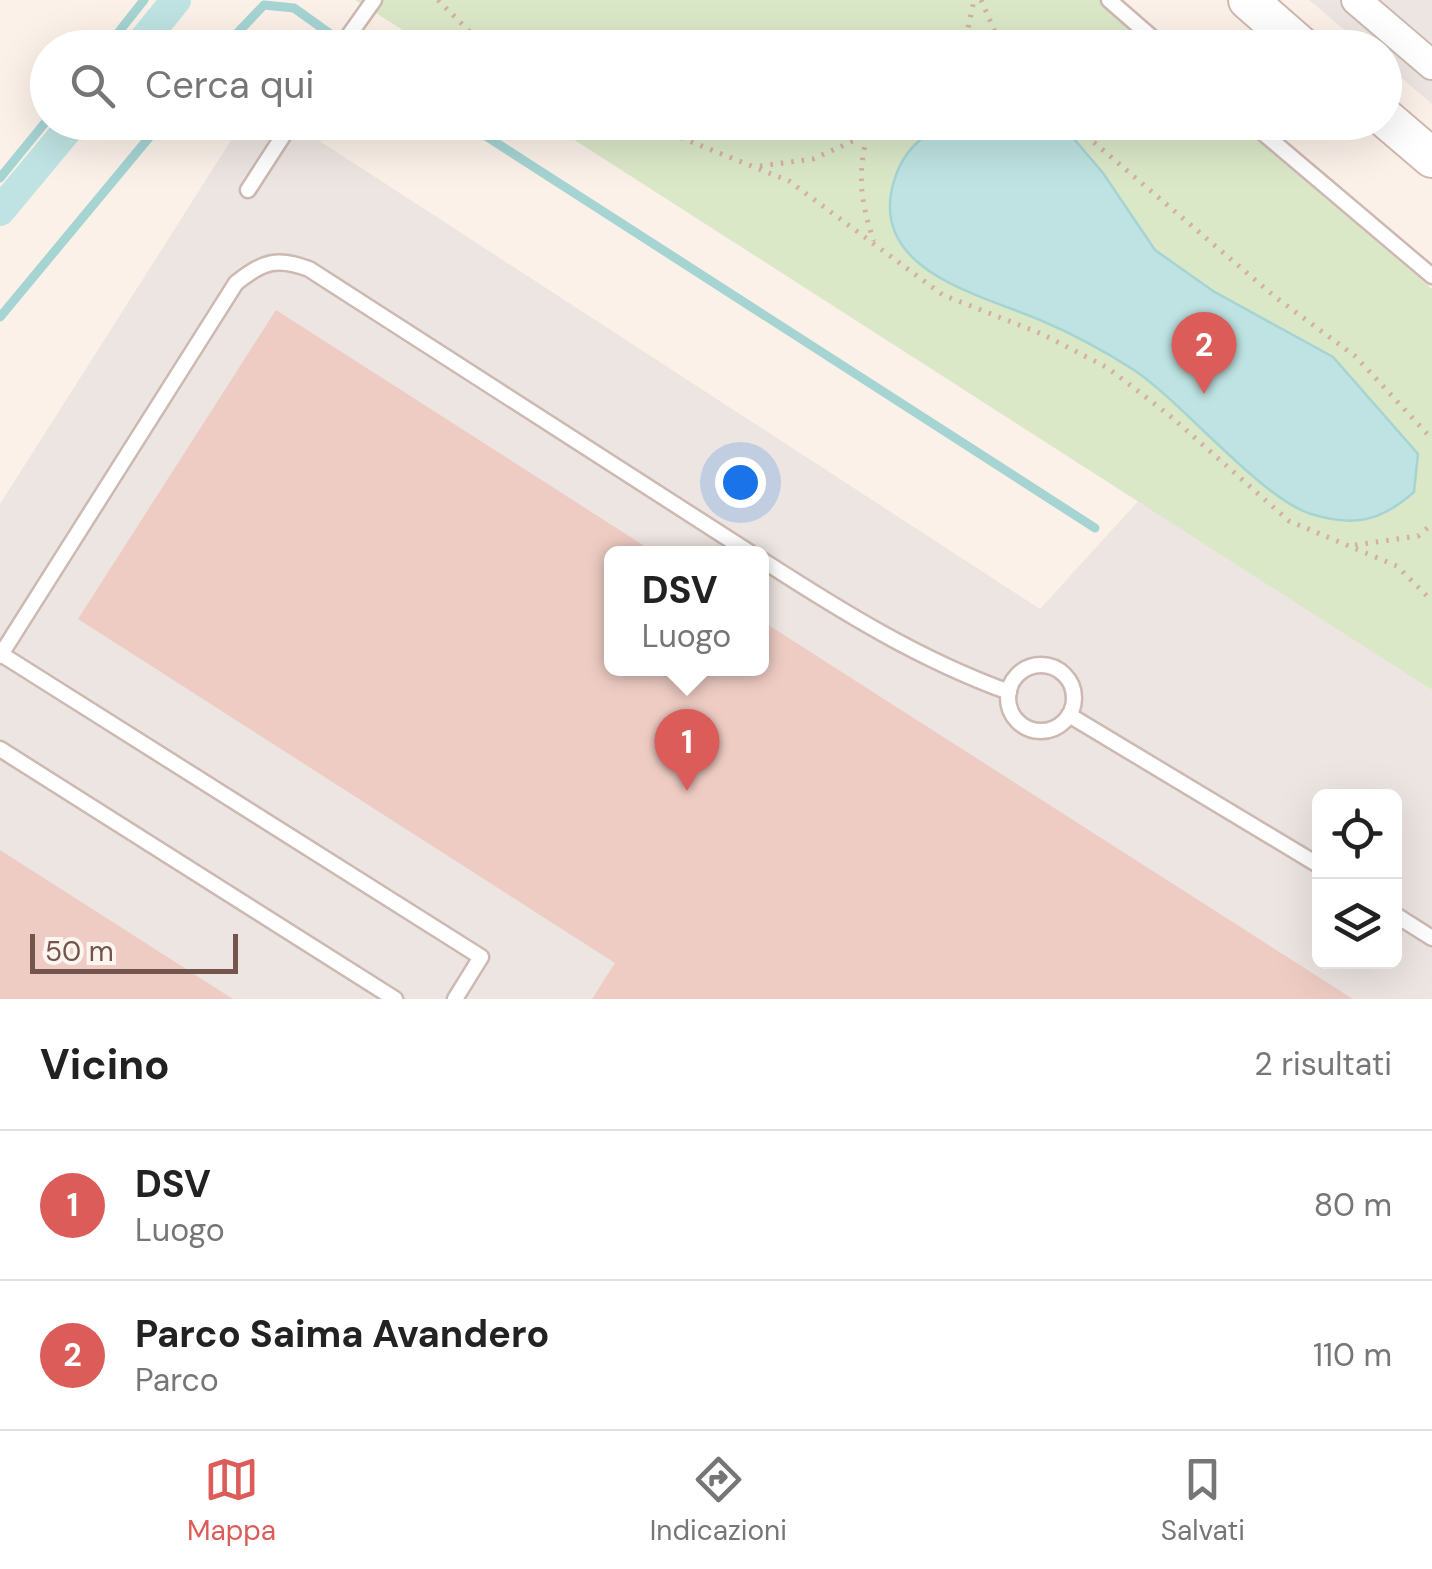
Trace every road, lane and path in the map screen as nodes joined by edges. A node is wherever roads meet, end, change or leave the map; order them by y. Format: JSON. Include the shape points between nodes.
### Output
{"nodes":[{"id":1,"x":374,"y":0,"type":"edge"},
{"id":2,"x":438,"y":0,"type":"edge"},
{"id":3,"x":978,"y":0,"type":"edge"},
{"id":4,"x":1109,"y":0,"type":"edge"},
{"id":5,"x":1248,"y":0,"type":"edge"},
{"id":6,"x":1356,"y":0,"type":"edge"},
{"id":7,"x":352,"y":30,"type":"edge"},
{"id":8,"x":468,"y":30,"type":"edge"},
{"id":9,"x":969,"y":30,"type":"edge"},
{"id":10,"x":993,"y":30,"type":"edge"},
{"id":11,"x":1143,"y":30,"type":"edge"},
{"id":12,"x":1282,"y":30,"type":"edge"},
{"id":13,"x":1391,"y":30,"type":"edge"},
{"id":14,"x":1402,"y":39,"type":"edge"},
{"id":15,"x":1432,"y":65,"type":"edge"},
{"id":16,"x":1402,"y":133,"type":"edge"},
{"id":17,"x":280,"y":140,"type":"edge"},
{"id":18,"x":689,"y":140,"type":"edge"},
{"id":19,"x":860,"y":140,"type":"edge"},
{"id":20,"x":867,"y":140,"type":"edge"},
{"id":21,"x":1091,"y":140,"type":"edge"},
{"id":22,"x":1271,"y":140,"type":"edge"},
{"id":23,"x":1432,"y":158,"type":"edge"},
{"id":24,"x":757,"y":166,"type":"junction"},
{"id":25,"x":248,"y":190,"type":"dead end"},
{"id":26,"x":876,"y":245,"type":"junction"},
{"id":27,"x":1432,"y":276,"type":"edge"},
{"id":28,"x":1432,"y":438,"type":"edge"},
{"id":29,"x":1432,"y":524,"type":"edge"},
{"id":30,"x":1351,"y":545,"type":"junction"},
{"id":31,"x":740,"y":546,"type":"edge"},
{"id":32,"x":769,"y":565,"type":"edge"},
{"id":33,"x":1432,"y":601,"type":"edge"},
{"id":34,"x":1,"y":655,"type":"edge"},
{"id":35,"x":1009,"y":692,"type":"junction"},
{"id":36,"x":1069,"y":715,"type":"junction"},
{"id":37,"x":0,"y":749,"type":"edge"},
{"id":38,"x":1312,"y":861,"type":"edge"},
{"id":39,"x":1402,"y":919,"type":"edge"},
{"id":40,"x":1432,"y":938,"type":"edge"},
{"id":41,"x":395,"y":999,"type":"edge"},
{"id":42,"x":455,"y":999,"type":"edge"}],
"edges":[{"from":1,"to":7,"type":"lane"},
{"from":2,"to":8,"type":"path"},
{"from":3,"to":9,"type":"path"},
{"from":3,"to":10,"type":"path"},
{"from":4,"to":11,"type":"lane"},
{"from":5,"to":12,"type":"main road"},
{"from":6,"to":13,"type":"street"},
{"from":14,"to":15,"type":"street"},
{"from":16,"to":23,"type":"main road"},
{"from":17,"to":25,"type":"lane"},
{"from":18,"to":24,"type":"path"},
{"from":19,"to":24,"type":"path","via":[[813,159]]},
{"from":20,"to":26,"type":"path","via":[[860,162],[862,208]]},
{"from":21,"to":28,"type":"path","via":[[1355,356]]},
{"from":22,"to":27,"type":"lane"},
{"from":24,"to":26,"type":"path","via":[[789,180]]},
{"from":26,"to":30,"type":"path","via":[[943,295],[1108,368],[1289,522]]},
{"from":29,"to":30,"type":"path","via":[[1418,536]]},
{"from":30,"to":33,"type":"path","via":[[1397,566]]},
{"from":31,"to":34,"type":"lane","via":[[310,268],[282,259],[257,266],[236,283]]},
{"from":32,"to":35,"type":"lane","via":[[933,662]]},
{"from":34,"to":42,"type":"lane","via":[[481,958]]},
{"from":35,"to":36,"type":"lane","via":[[1012,714],[1029,729],[1052,729]]},
{"from":35,"to":36,"type":"lane","via":[[1020,673],[1053,668],[1070,682]]},
{"from":36,"to":38,"type":"lane"},
{"from":37,"to":41,"type":"lane"},
{"from":39,"to":40,"type":"lane"}]}
